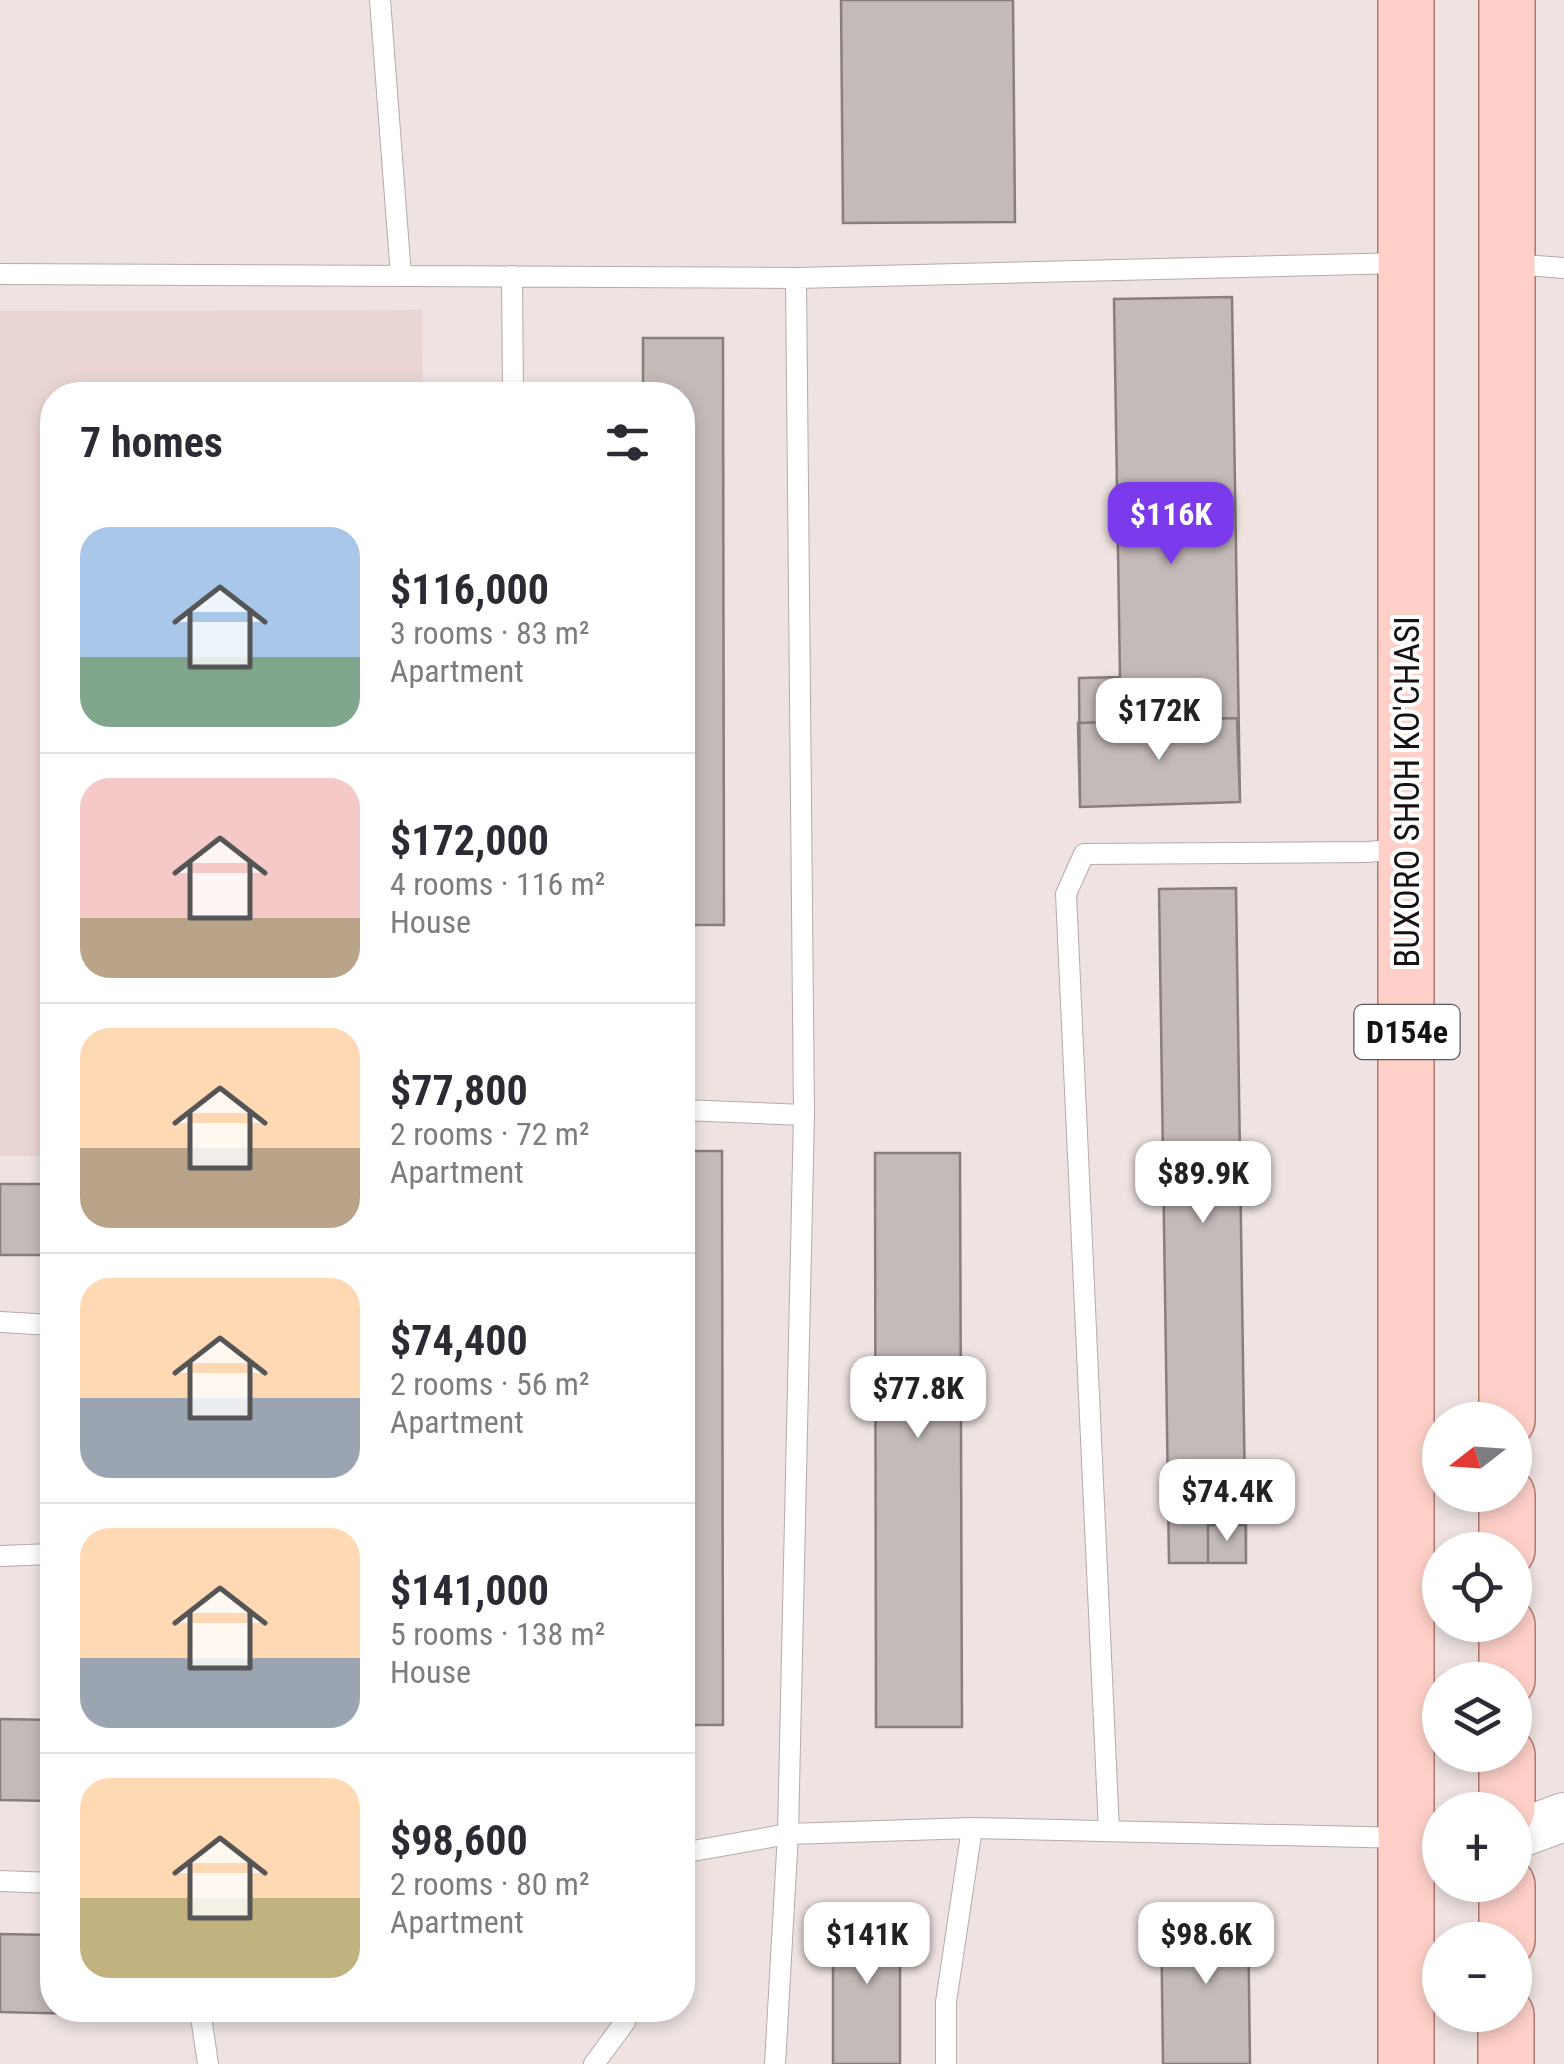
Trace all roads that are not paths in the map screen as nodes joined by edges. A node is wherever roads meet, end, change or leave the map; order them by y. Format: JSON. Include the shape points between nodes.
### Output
{"nodes":[{"id":1,"x":380,"y":0,"type":"edge"},
{"id":2,"x":1406,"y":0,"type":"edge"},
{"id":3,"x":1507,"y":0,"type":"edge"},
{"id":4,"x":1406,"y":263,"type":"junction"},
{"id":5,"x":1507,"y":264,"type":"junction"},
{"id":6,"x":1564,"y":268,"type":"edge"},
{"id":7,"x":0,"y":274,"type":"edge"},
{"id":8,"x":401,"y":276,"type":"junction"},
{"id":9,"x":512,"y":276,"type":"junction"},
{"id":10,"x":796,"y":278,"type":"junction"},
{"id":11,"x":513,"y":382,"type":"edge"},
{"id":12,"x":1407,"y":849,"type":"junction"},
{"id":13,"x":695,"y":1110,"type":"edge"},
{"id":14,"x":804,"y":1114,"type":"junction"},
{"id":15,"x":0,"y":1322,"type":"edge"},
{"id":16,"x":40,"y":1324,"type":"edge"},
{"id":17,"x":1507,"y":1402,"type":"edge"},
{"id":18,"x":40,"y":1554,"type":"edge"},
{"id":19,"x":0,"y":1556,"type":"edge"},
{"id":20,"x":1564,"y":1818,"type":"edge"},
{"id":21,"x":972,"y":1828,"type":"junction"},
{"id":22,"x":1532,"y":1829,"type":"edge"},
{"id":23,"x":1109,"y":1831,"type":"junction"},
{"id":24,"x":788,"y":1834,"type":"junction"},
{"id":25,"x":1408,"y":1838,"type":"junction"},
{"id":26,"x":695,"y":1851,"type":"edge"},
{"id":27,"x":0,"y":1882,"type":"edge"},
{"id":28,"x":40,"y":1883,"type":"edge"},
{"id":29,"x":202,"y":2022,"type":"edge"},
{"id":30,"x":625,"y":2022,"type":"edge"},
{"id":31,"x":1506,"y":2032,"type":"edge"},
{"id":32,"x":208,"y":2064,"type":"edge"},
{"id":33,"x":594,"y":2064,"type":"edge"},
{"id":34,"x":775,"y":2064,"type":"edge"},
{"id":35,"x":946,"y":2064,"type":"edge"},
{"id":36,"x":1406,"y":2064,"type":"edge"},
{"id":37,"x":1506,"y":2064,"type":"edge"}],
"edges":[{"from":1,"to":8,"type":"lane"},
{"from":2,"to":4,"type":"main road","name":"BUXORO SHOH KO'CHASI","number":"D154e"},
{"from":3,"to":5,"type":"main road","number":"D154e"},
{"from":4,"to":10,"type":"lane"},
{"from":4,"to":12,"type":"main road","name":"BUXORO SHOH KO'CHASI","number":"D154e"},
{"from":5,"to":6,"type":"lane"},
{"from":5,"to":17,"type":"main road","number":"D154e"},
{"from":7,"to":8,"type":"lane"},
{"from":8,"to":9,"type":"lane"},
{"from":9,"to":10,"type":"lane"},
{"from":9,"to":11,"type":"lane"},
{"from":10,"to":14,"type":"lane"},
{"from":12,"to":23,"type":"lane","via":[[1084,854],[1066,894]]},
{"from":12,"to":25,"type":"main road","name":"BUXORO SHOH KO'CHASI","number":"D154e"},
{"from":13,"to":14,"type":"lane"},
{"from":14,"to":24,"type":"lane"},
{"from":15,"to":16,"type":"lane"},
{"from":18,"to":19,"type":"lane"},
{"from":20,"to":22,"type":"street"},
{"from":21,"to":23,"type":"lane"},
{"from":21,"to":24,"type":"lane"},
{"from":21,"to":35,"type":"lane","via":[[946,2002]]},
{"from":23,"to":25,"type":"lane"},
{"from":24,"to":26,"type":"lane"},
{"from":24,"to":34,"type":"lane"},
{"from":25,"to":36,"type":"main road","name":"BUXORO SHOH KO'CHASI","number":"D154e"},
{"from":27,"to":28,"type":"lane"},
{"from":29,"to":32,"type":"lane"},
{"from":30,"to":33,"type":"lane"},
{"from":31,"to":37,"type":"main road"}]}
